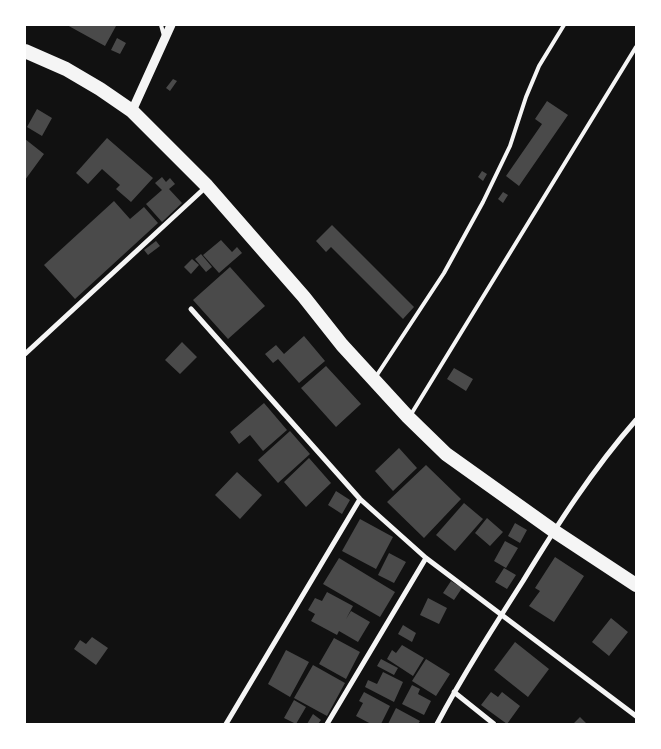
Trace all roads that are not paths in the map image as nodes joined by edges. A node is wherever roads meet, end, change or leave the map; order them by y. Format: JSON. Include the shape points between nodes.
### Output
{"nodes":[{"id":1,"x":161,"y":25,"type":"edge"},
{"id":2,"x":171,"y":25,"type":"edge"},
{"id":3,"x":564,"y":25,"type":"edge"},
{"id":4,"x":165,"y":38,"type":"junction"},
{"id":5,"x":636,"y":47,"type":"edge"},
{"id":6,"x":25,"y":51,"type":"edge"},
{"id":7,"x":132,"y":111,"type":"junction"},
{"id":8,"x":207,"y":186,"type":"junction"},
{"id":9,"x":191,"y":309,"type":"dead end"},
{"id":10,"x":25,"y":354,"type":"edge"},
{"id":11,"x":374,"y":379,"type":"junction"},
{"id":12,"x":408,"y":418,"type":"junction"},
{"id":13,"x":636,"y":420,"type":"edge"},
{"id":14,"x":360,"y":499,"type":"junction"},
{"id":15,"x":554,"y":531,"type":"junction"},
{"id":16,"x":426,"y":558,"type":"junction"},
{"id":17,"x":636,"y":585,"type":"edge"},
{"id":18,"x":502,"y":614,"type":"junction"},
{"id":19,"x":454,"y":692,"type":"junction"},
{"id":20,"x":636,"y":716,"type":"edge"},
{"id":21,"x":226,"y":724,"type":"edge"},
{"id":22,"x":327,"y":724,"type":"edge"},
{"id":23,"x":437,"y":724,"type":"edge"},
{"id":24,"x":494,"y":724,"type":"edge"}],
"edges":[{"from":1,"to":4,"type":"lane"},
{"from":2,"to":4,"type":"street"},
{"from":3,"to":11,"type":"lane","via":[[539,66],[510,146],[483,202],[444,273]]},
{"from":4,"to":7,"type":"street"},
{"from":5,"to":12,"type":"lane"},
{"from":6,"to":7,"type":"highway","via":[[100,89]]},
{"from":7,"to":8,"type":"highway"},
{"from":8,"to":10,"type":"street"},
{"from":8,"to":11,"type":"highway"},
{"from":9,"to":14,"type":"street"},
{"from":11,"to":12,"type":"highway"},
{"from":12,"to":15,"type":"highway","via":[[446,454]]},
{"from":13,"to":15,"type":"street","via":[[617,441]]},
{"from":14,"to":16,"type":"street"},
{"from":14,"to":21,"type":"street"},
{"from":15,"to":17,"type":"highway"},
{"from":15,"to":18,"type":"street"},
{"from":16,"to":18,"type":"street"},
{"from":16,"to":22,"type":"street"},
{"from":18,"to":19,"type":"street"},
{"from":18,"to":20,"type":"street"},
{"from":19,"to":23,"type":"street"},
{"from":19,"to":24,"type":"street"}]}
